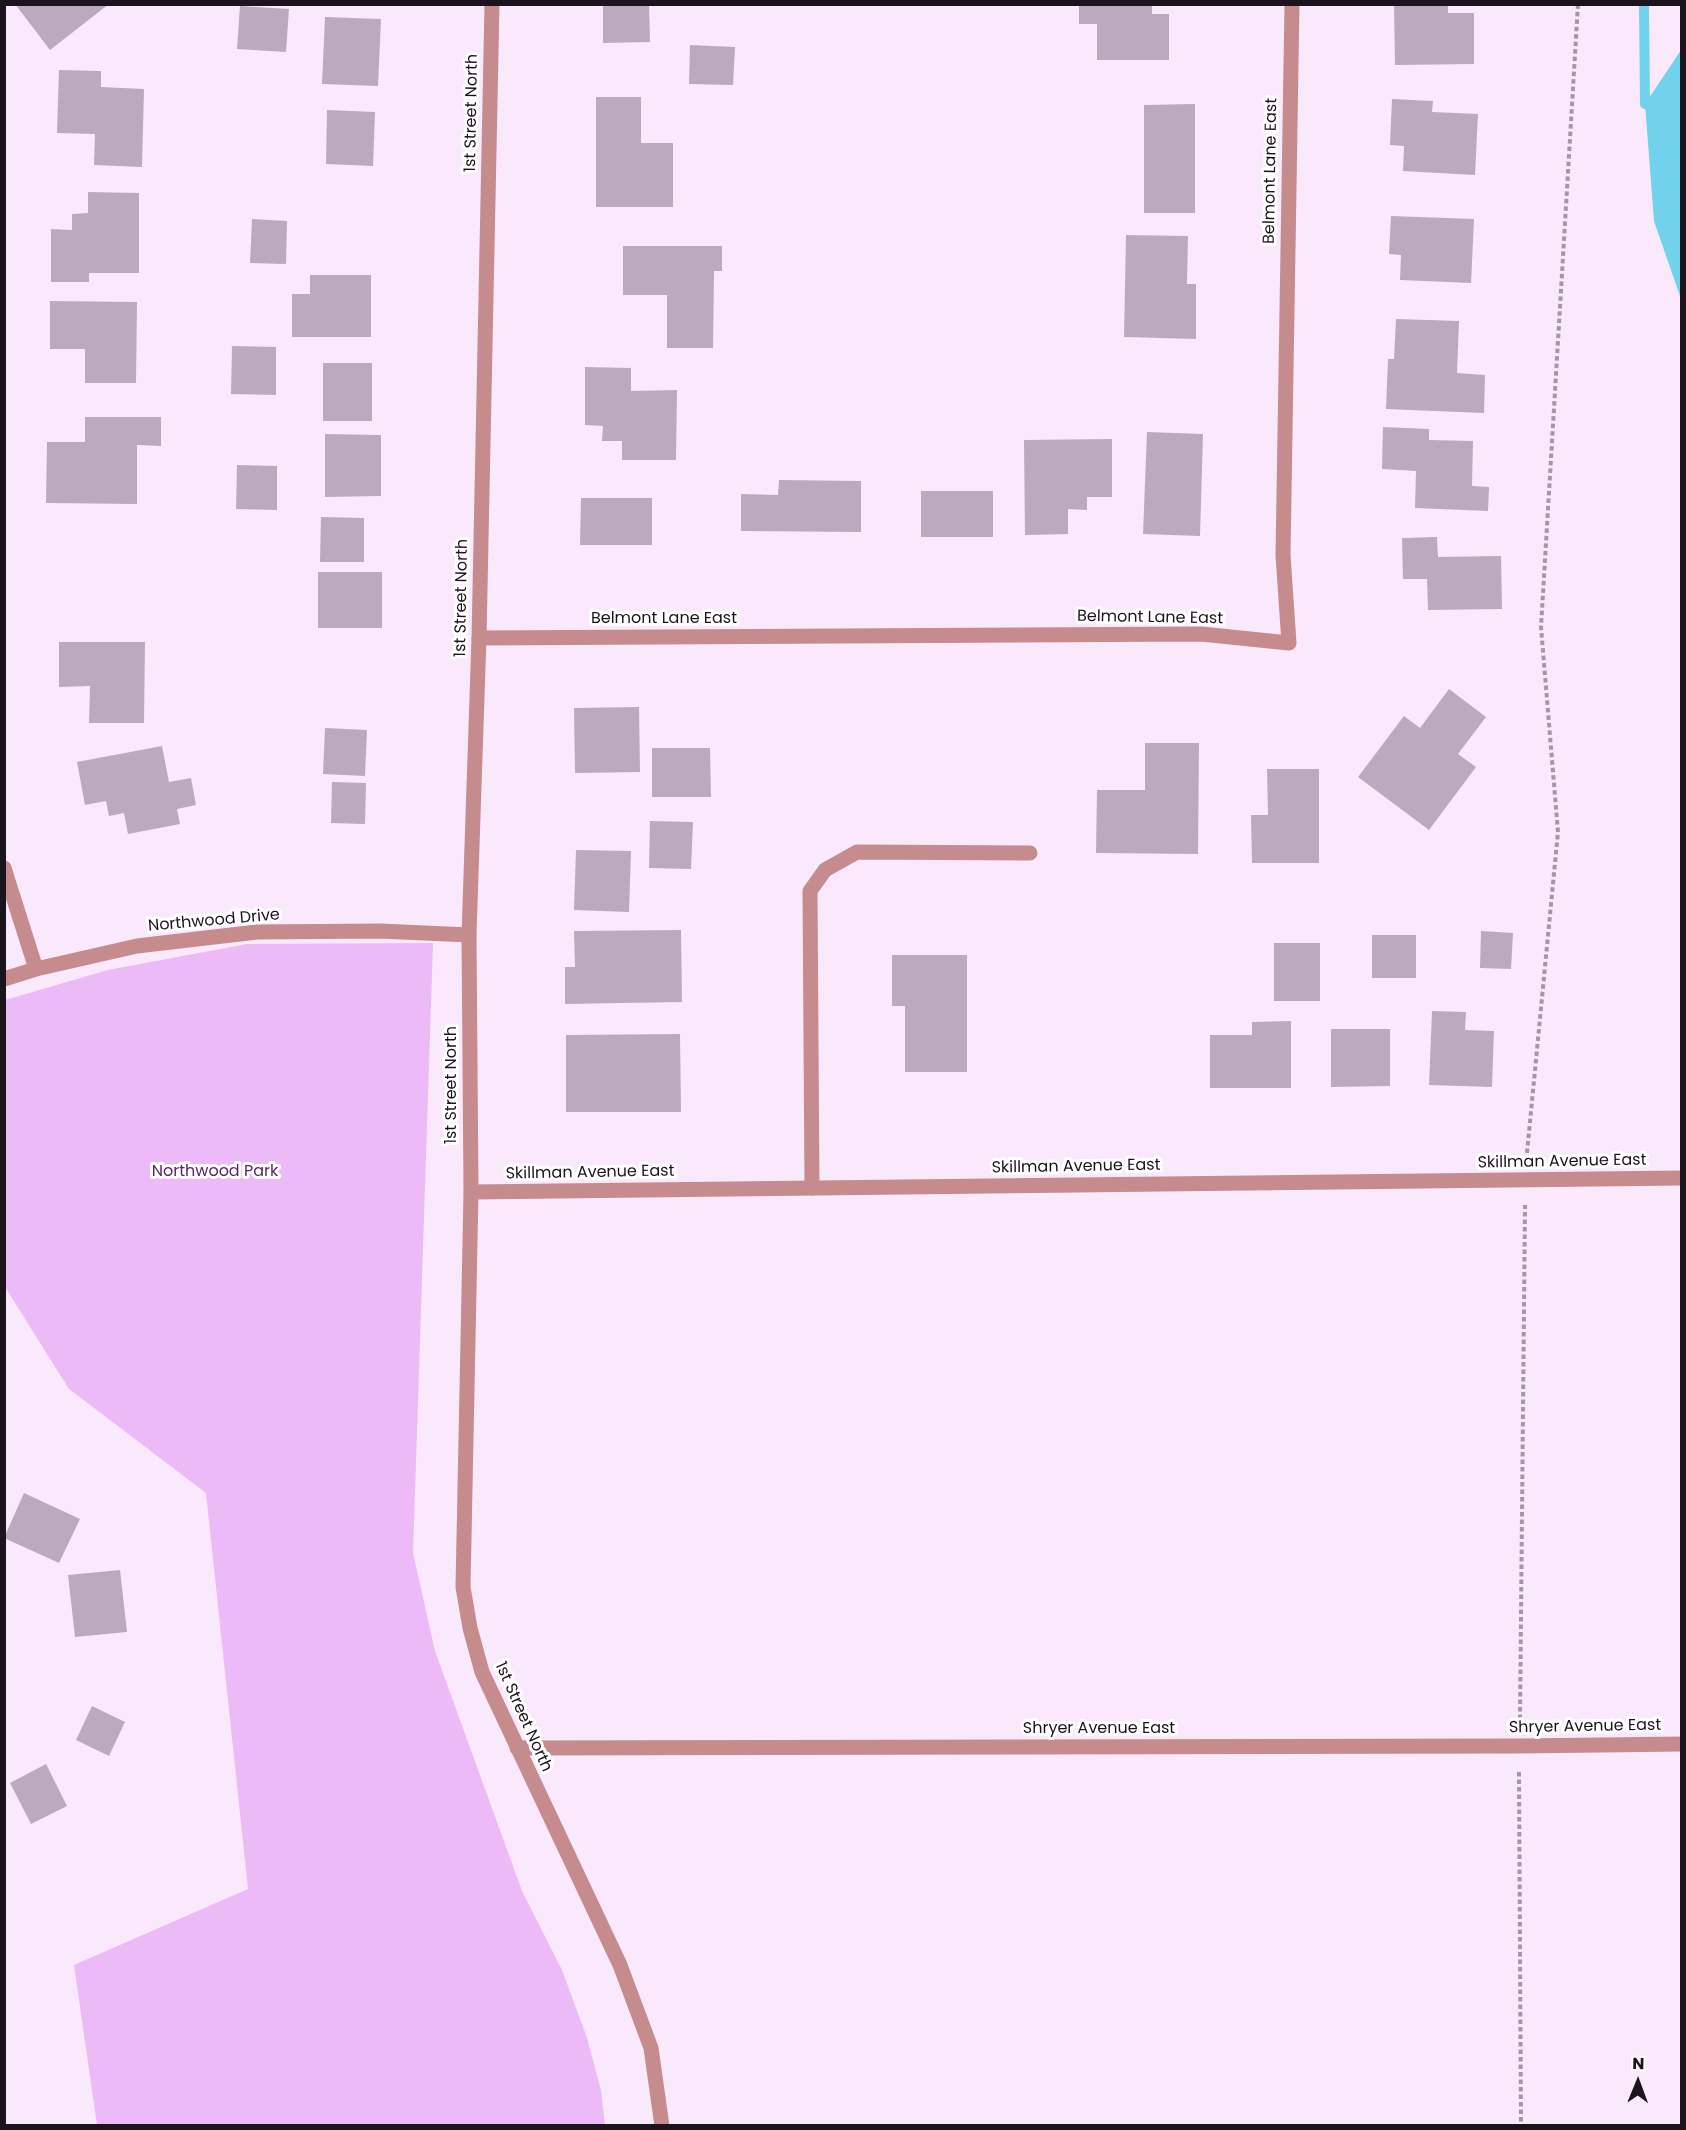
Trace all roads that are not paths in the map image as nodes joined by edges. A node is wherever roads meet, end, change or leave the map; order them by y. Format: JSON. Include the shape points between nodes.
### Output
{"nodes":[{"id":1,"x":492,"y":4,"type":"edge"},
{"id":2,"x":1292,"y":4,"type":"edge"},
{"id":3,"x":479,"y":638,"type":"junction"},
{"id":4,"x":1030,"y":853,"type":"dead end"},
{"id":5,"x":4,"y":868,"type":"edge"},
{"id":6,"x":470,"y":935,"type":"junction"},
{"id":7,"x":36,"y":969,"type":"junction"},
{"id":8,"x":4,"y":979,"type":"edge"},
{"id":9,"x":1682,"y":1178,"type":"edge"},
{"id":10,"x":812,"y":1188,"type":"junction"},
{"id":11,"x":471,"y":1192,"type":"junction"},
{"id":12,"x":1682,"y":1744,"type":"edge"},
{"id":13,"x":517,"y":1748,"type":"junction"},
{"id":14,"x":662,"y":2126,"type":"edge"}],
"edges":[{"from":1,"to":3,"type":"street","name":"1st Street North"},
{"from":2,"to":3,"type":"street","name":"Belmont Lane East","via":[[1283,555],[1289,643],[1201,634]]},
{"from":3,"to":6,"type":"street","name":"1st Street North"},
{"from":4,"to":10,"type":"street","via":[[857,852],[825,870],[810,891]]},
{"from":5,"to":7,"type":"street"},
{"from":6,"to":7,"type":"street","name":"Northwood Drive","via":[[257,932],[137,946]]},
{"from":6,"to":11,"type":"street","name":"1st Street North"},
{"from":7,"to":8,"type":"street"},
{"from":9,"to":10,"type":"street","name":"Skillman Avenue East"},
{"from":10,"to":11,"type":"street","name":"Skillman Avenue East"},
{"from":11,"to":13,"type":"street","name":"1st Street North","via":[[463,1587],[482,1672]]},
{"from":12,"to":13,"type":"street","name":"Shryer Avenue East"},
{"from":13,"to":14,"type":"street","name":"1st Street North","via":[[620,1965],[651,2048]]}]}
